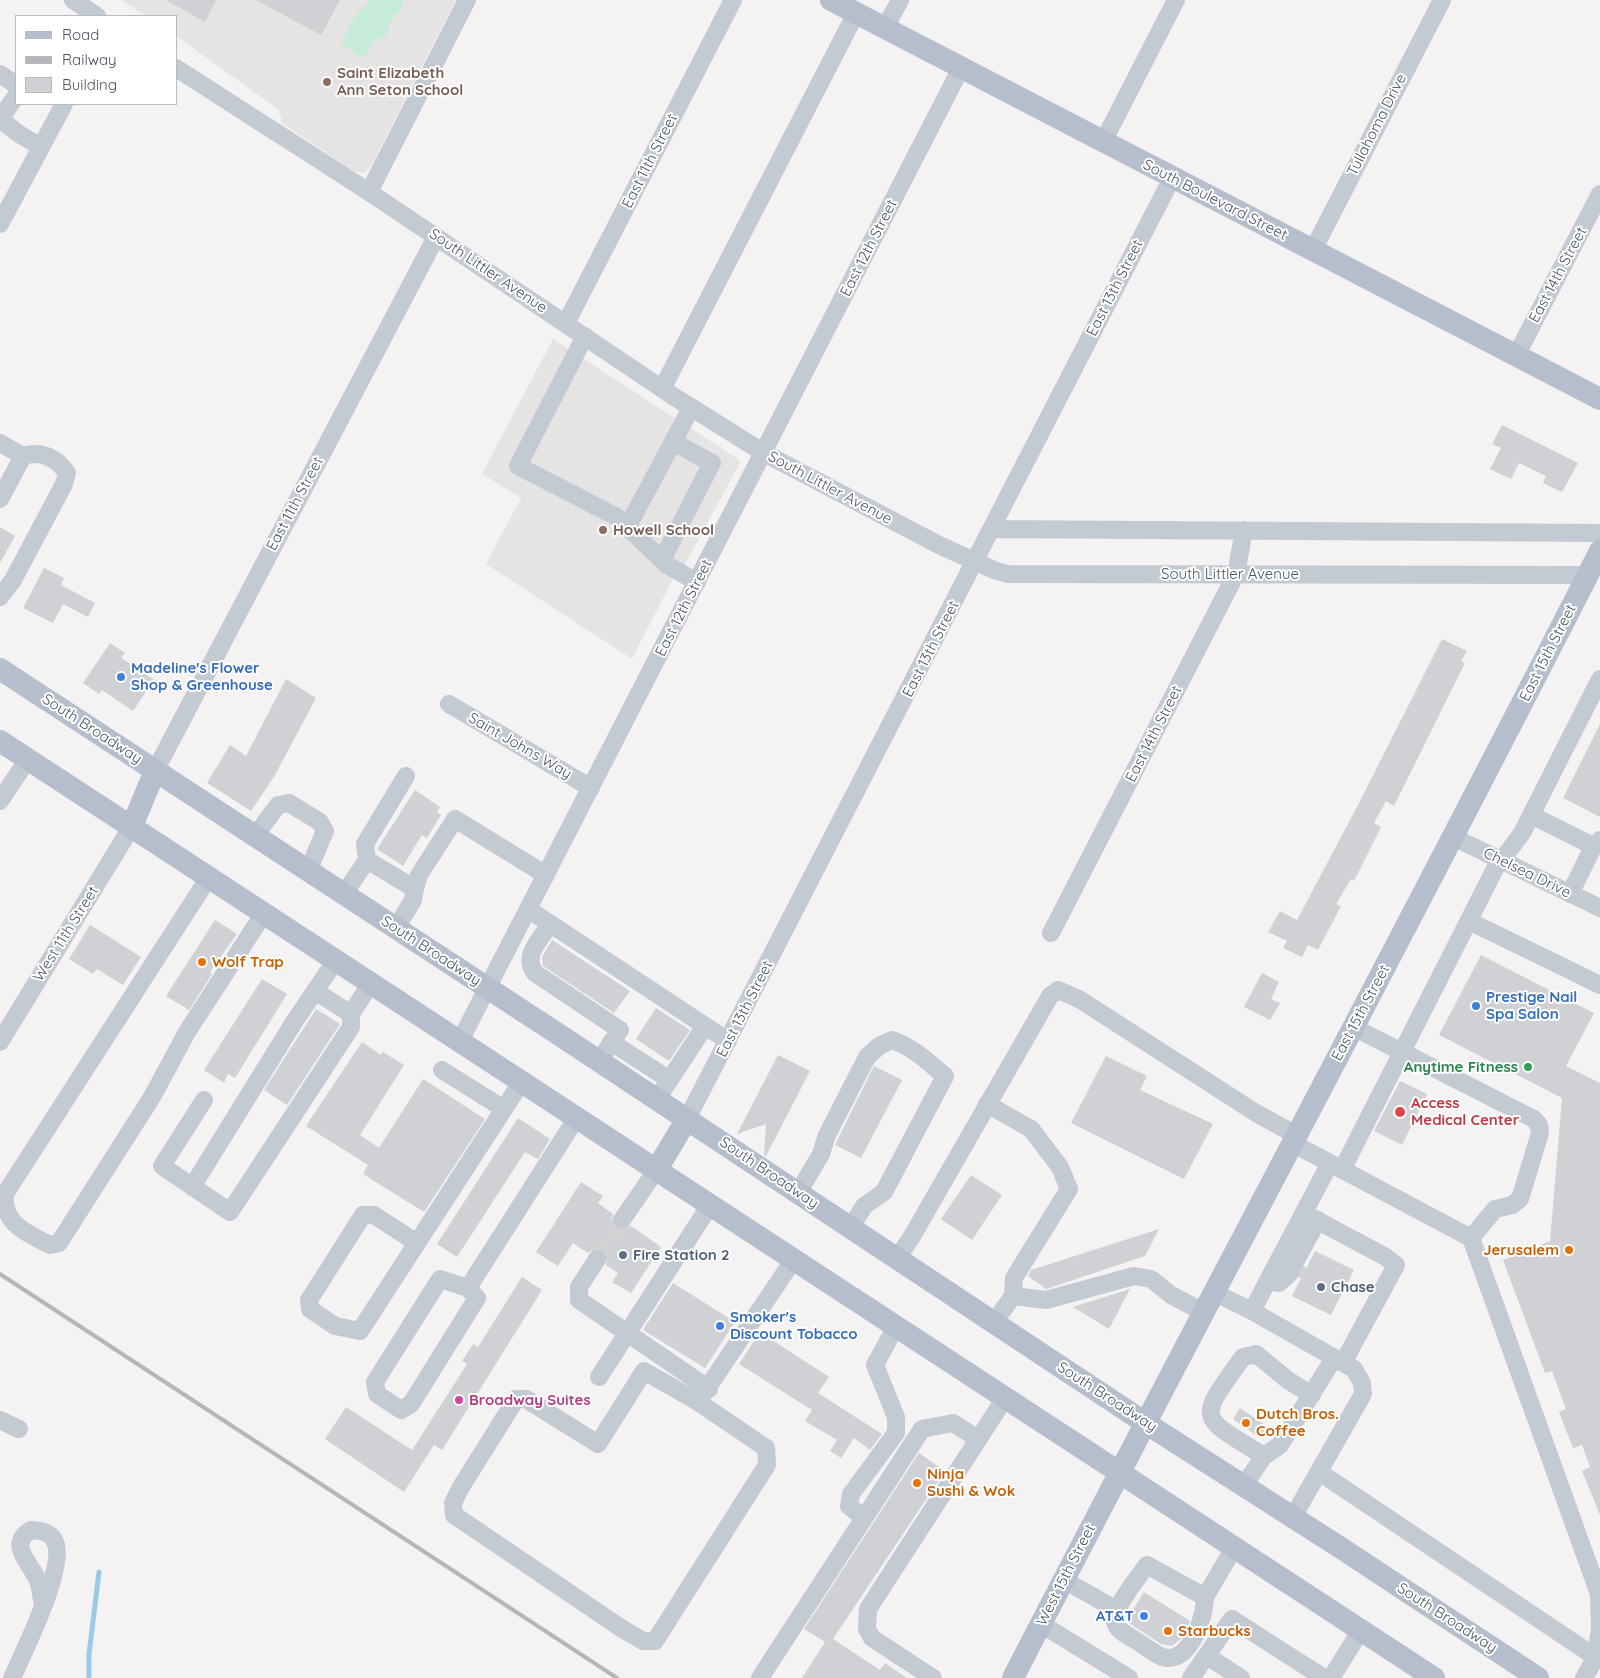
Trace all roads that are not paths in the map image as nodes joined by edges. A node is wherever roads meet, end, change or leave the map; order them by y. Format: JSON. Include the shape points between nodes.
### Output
{"nodes":[{"id":1,"x":73,"y":0,"type":"edge"},
{"id":2,"x":467,"y":0,"type":"edge"},
{"id":3,"x":733,"y":0,"type":"edge"},
{"id":4,"x":831,"y":0,"type":"edge"},
{"id":5,"x":900,"y":0,"type":"edge"},
{"id":6,"x":1176,"y":0,"type":"edge"},
{"id":7,"x":1442,"y":0,"type":"edge"},
{"id":8,"x":856,"y":13,"type":"junction"},
{"id":9,"x":96,"y":15,"type":"edge"},
{"id":10,"x":885,"y":28,"type":"junction"},
{"id":11,"x":961,"y":68,"type":"junction"},
{"id":12,"x":178,"y":69,"type":"edge"},
{"id":13,"x":0,"y":74,"type":"edge"},
{"id":14,"x":15,"y":84,"type":"edge"},
{"id":15,"x":15,"y":97,"type":"edge"},
{"id":16,"x":63,"y":105,"type":"edge"},
{"id":17,"x":0,"y":119,"type":"edge"},
{"id":18,"x":1103,"y":142,"type":"junction"},
{"id":19,"x":41,"y":147,"type":"junction"},
{"id":20,"x":1172,"y":178,"type":"junction"},
{"id":21,"x":369,"y":192,"type":"junction"},
{"id":22,"x":1600,"y":194,"type":"edge"},
{"id":23,"x":0,"y":224,"type":"edge"},
{"id":24,"x":436,"y":237,"type":"junction"},
{"id":25,"x":1313,"y":250,"type":"junction"},
{"id":26,"x":566,"y":323,"type":"junction"},
{"id":27,"x":585,"y":336,"type":"junction"},
{"id":28,"x":1516,"y":356,"type":"junction"},
{"id":29,"x":662,"y":389,"type":"junction"},
{"id":30,"x":1600,"y":399,"type":"edge"},
{"id":31,"x":691,"y":408,"type":"junction"},
{"id":32,"x":673,"y":442,"type":"junction"},
{"id":33,"x":0,"y":443,"type":"edge"},
{"id":34,"x":764,"y":453,"type":"junction"},
{"id":35,"x":23,"y":456,"type":"junction"},
{"id":36,"x":0,"y":499,"type":"edge"},
{"id":37,"x":628,"y":526,"type":"junction"},
{"id":38,"x":992,"y":529,"type":"junction"},
{"id":39,"x":1244,"y":530,"type":"junction"},
{"id":40,"x":1600,"y":533,"type":"edge"},
{"id":41,"x":662,"y":560,"type":"junction"},
{"id":42,"x":1596,"y":561,"type":"edge"},
{"id":43,"x":976,"y":562,"type":"junction"},
{"id":44,"x":1236,"y":574,"type":"junction"},
{"id":45,"x":697,"y":582,"type":"junction"},
{"id":46,"x":0,"y":597,"type":"edge"},
{"id":47,"x":0,"y":669,"type":"edge"},
{"id":48,"x":1600,"y":679,"type":"edge"},
{"id":49,"x":449,"y":704,"type":"dead end"},
{"id":50,"x":0,"y":741,"type":"edge"},
{"id":51,"x":28,"y":759,"type":"junction"},
{"id":52,"x":155,"y":771,"type":"junction"},
{"id":53,"x":406,"y":776,"type":"dead end"},
{"id":54,"x":591,"y":788,"type":"junction"},
{"id":55,"x":0,"y":801,"type":"edge"},
{"id":56,"x":1531,"y":815,"type":"junction"},
{"id":57,"x":132,"y":826,"type":"junction"},
{"id":58,"x":255,"y":836,"type":"junction"},
{"id":59,"x":1453,"y":836,"type":"junction"},
{"id":60,"x":1597,"y":847,"type":"edge"},
{"id":61,"x":367,"y":860,"type":"junction"},
{"id":62,"x":1501,"y":860,"type":"junction"},
{"id":63,"x":308,"y":871,"type":"junction"},
{"id":64,"x":546,"y":875,"type":"junction"},
{"id":65,"x":209,"y":877,"type":"junction"},
{"id":66,"x":415,"y":889,"type":"junction"},
{"id":67,"x":344,"y":894,"type":"junction"},
{"id":68,"x":1570,"y":894,"type":"junction"},
{"id":69,"x":1600,"y":908,"type":"edge"},
{"id":70,"x":528,"y":910,"type":"junction"},
{"id":71,"x":264,"y":914,"type":"junction"},
{"id":72,"x":1469,"y":921,"type":"junction"},
{"id":73,"x":550,"y":924,"type":"junction"},
{"id":74,"x":396,"y":928,"type":"junction"},
{"id":75,"x":1051,"y":933,"type":"dead end"},
{"id":76,"x":336,"y":960,"type":"junction"},
{"id":77,"x":371,"y":983,"type":"junction"},
{"id":78,"x":1600,"y":985,"type":"edge"},
{"id":79,"x":488,"y":988,"type":"junction"},
{"id":80,"x":315,"y":991,"type":"junction"},
{"id":81,"x":352,"y":1014,"type":"junction"},
{"id":82,"x":705,"y":1026,"type":"junction"},
{"id":83,"x":1353,"y":1028,"type":"junction"},
{"id":84,"x":460,"y":1041,"type":"junction"},
{"id":85,"x":728,"y":1041,"type":"junction"},
{"id":86,"x":0,"y":1042,"type":"edge"},
{"id":87,"x":611,"y":1042,"type":"junction"},
{"id":88,"x":1402,"y":1053,"type":"junction"},
{"id":89,"x":599,"y":1061,"type":"junction"},
{"id":90,"x":442,"y":1070,"type":"dead end"},
{"id":91,"x":670,"y":1080,"type":"junction"},
{"id":92,"x":522,"y":1081,"type":"junction"},
{"id":93,"x":658,"y":1099,"type":"junction"},
{"id":94,"x":204,"y":1100,"type":"dead end"},
{"id":95,"x":988,"y":1104,"type":"junction"},
{"id":96,"x":504,"y":1109,"type":"junction"},
{"id":97,"x":577,"y":1117,"type":"junction"},
{"id":98,"x":688,"y":1119,"type":"junction"},
{"id":99,"x":1294,"y":1139,"type":"junction"},
{"id":100,"x":1336,"y":1167,"type":"junction"},
{"id":101,"x":657,"y":1169,"type":"junction"},
{"id":102,"x":192,"y":1187,"type":"junction"},
{"id":103,"x":798,"y":1193,"type":"junction"},
{"id":104,"x":710,"y":1205,"type":"junction"},
{"id":105,"x":1316,"y":1219,"type":"junction"},
{"id":106,"x":622,"y":1220,"type":"tunnel mouth"},
{"id":107,"x":850,"y":1227,"type":"junction"},
{"id":108,"x":1471,"y":1238,"type":"junction"},
{"id":109,"x":417,"y":1243,"type":"junction"},
{"id":110,"x":897,"y":1258,"type":"junction"},
{"id":111,"x":596,"y":1259,"type":"tunnel mouth"},
{"id":112,"x":794,"y":1259,"type":"junction"},
{"id":113,"x":1289,"y":1273,"type":"junction"},
{"id":114,"x":468,"y":1288,"type":"junction"},
{"id":115,"x":1213,"y":1292,"type":"junction"},
{"id":116,"x":1013,"y":1296,"type":"junction"},
{"id":117,"x":1252,"y":1311,"type":"junction"},
{"id":118,"x":1203,"y":1312,"type":"junction"},
{"id":119,"x":994,"y":1322,"type":"junction"},
{"id":120,"x":896,"y":1326,"type":"junction"},
{"id":121,"x":628,"y":1332,"type":"junction"},
{"id":122,"x":1339,"y":1360,"type":"junction"},
{"id":123,"x":599,"y":1377,"type":"dead end"},
{"id":124,"x":1312,"y":1395,"type":"junction"},
{"id":125,"x":704,"y":1396,"type":"junction"},
{"id":126,"x":1005,"y":1398,"type":"junction"},
{"id":127,"x":0,"y":1420,"type":"edge"},
{"id":128,"x":1144,"y":1422,"type":"junction"},
{"id":129,"x":19,"y":1429,"type":"dead end"},
{"id":130,"x":978,"y":1439,"type":"junction"},
{"id":131,"x":1264,"y":1456,"type":"junction"},
{"id":132,"x":1118,"y":1472,"type":"junction"},
{"id":133,"x":1318,"y":1472,"type":"junction"},
{"id":134,"x":1244,"y":1485,"type":"junction"},
{"id":135,"x":1293,"y":1517,"type":"junction"},
{"id":136,"x":864,"y":1518,"type":"junction"},
{"id":137,"x":1234,"y":1548,"type":"junction"},
{"id":138,"x":1064,"y":1580,"type":"junction"},
{"id":139,"x":1205,"y":1597,"type":"junction"},
{"id":140,"x":43,"y":1606,"type":"dead end"},
{"id":141,"x":1117,"y":1610,"type":"junction"},
{"id":142,"x":1042,"y":1624,"type":"junction"},
{"id":143,"x":1361,"y":1630,"type":"junction"},
{"id":144,"x":1207,"y":1656,"type":"junction"},
{"id":145,"x":1598,"y":1659,"type":"edge"},
{"id":146,"x":12,"y":1678,"type":"edge"},
{"id":147,"x":760,"y":1678,"type":"edge"},
{"id":148,"x":933,"y":1678,"type":"edge"},
{"id":149,"x":1013,"y":1678,"type":"edge"},
{"id":150,"x":1129,"y":1678,"type":"edge"},
{"id":151,"x":1191,"y":1678,"type":"edge"},
{"id":152,"x":1241,"y":1678,"type":"edge"},
{"id":153,"x":1324,"y":1678,"type":"edge"},
{"id":154,"x":1331,"y":1678,"type":"edge"},
{"id":155,"x":1434,"y":1678,"type":"edge"},
{"id":156,"x":1538,"y":1678,"type":"edge"},
{"id":157,"x":1584,"y":1678,"type":"edge"}],
"edges":[{"from":1,"to":9,"type":"street"},
{"from":2,"to":21,"type":"street"},
{"from":3,"to":26,"type":"street","name":"East 11th Street"},
{"from":4,"to":8,"type":"main road","name":"South Boulevard Street"},
{"from":5,"to":10,"type":"street"},
{"from":6,"to":18,"type":"street"},
{"from":7,"to":25,"type":"street","name":"Tullahoma Drive"},
{"from":8,"to":10,"type":"main road","name":"South Boulevard Street"},
{"from":8,"to":29,"type":"street"},
{"from":10,"to":11,"type":"main road","name":"South Boulevard Street"},
{"from":11,"to":18,"type":"main road","name":"South Boulevard Street"},
{"from":11,"to":34,"type":"street","name":"East 12th Street"},
{"from":12,"to":21,"type":"street","name":"South Littler Avenue"},
{"from":13,"to":14,"type":"street"},
{"from":15,"to":17,"type":"street"},
{"from":16,"to":19,"type":"street"},
{"from":17,"to":19,"type":"street"},
{"from":18,"to":20,"type":"main road","name":"South Boulevard Street"},
{"from":19,"to":23,"type":"street"},
{"from":20,"to":25,"type":"main road","name":"South Boulevard Street"},
{"from":20,"to":38,"type":"street","name":"East 13th Street"},
{"from":21,"to":24,"type":"street","name":"South Littler Avenue"},
{"from":22,"to":28,"type":"street","name":"East 14th Street"},
{"from":24,"to":26,"type":"street","name":"South Littler Avenue"},
{"from":24,"to":52,"type":"street","name":"East 11th Street"},
{"from":25,"to":28,"type":"main road","name":"South Boulevard Street"},
{"from":26,"to":27,"type":"street","name":"South Littler Avenue"},
{"from":27,"to":29,"type":"street","name":"South Littler Avenue"},
{"from":27,"to":37,"type":"street","via":[[518,466],[617,517]]},
{"from":28,"to":30,"type":"main road","name":"South Boulevard Street"},
{"from":29,"to":31,"type":"street","name":"South Littler Avenue"},
{"from":31,"to":32,"type":"street"},
{"from":31,"to":34,"type":"street","name":"South Littler Avenue"},
{"from":32,"to":37,"type":"street"},
{"from":32,"to":41,"type":"street","via":[[712,463]]},
{"from":33,"to":35,"type":"street"},
{"from":34,"to":43,"type":"street","name":"South Littler Avenue"},
{"from":34,"to":45,"type":"street","name":"East 12th Street"},
{"from":35,"to":36,"type":"street"},
{"from":35,"to":46,"type":"street","via":[[33,452],[45,455],[60,463],[67,473],[18,571]]},
{"from":37,"to":41,"type":"street"},
{"from":38,"to":39,"type":"street"},
{"from":38,"to":43,"type":"street","name":"East 13th Street"},
{"from":39,"to":40,"type":"street"},
{"from":39,"to":44,"type":"street","name":"East 14th Street"},
{"from":41,"to":45,"type":"street"},
{"from":42,"to":44,"type":"street","name":"South Littler Avenue"},
{"from":42,"to":59,"type":"main road","name":"East 15th Street"},
{"from":43,"to":44,"type":"street","name":"South Littler Avenue","via":[[1007,574]]},
{"from":43,"to":85,"type":"street","name":"East 13th Street"},
{"from":44,"to":75,"type":"street","name":"East 14th Street"},
{"from":45,"to":54,"type":"street","name":"East 12th Street"},
{"from":47,"to":52,"type":"main road","name":"South Broadway"},
{"from":48,"to":56,"type":"street"},
{"from":49,"to":54,"type":"street","name":"Saint Johns Way"},
{"from":50,"to":51,"type":"main road"},
{"from":51,"to":55,"type":"street"},
{"from":51,"to":57,"type":"main road"},
{"from":52,"to":57,"type":"main road"},
{"from":52,"to":58,"type":"main road","name":"South Broadway"},
{"from":53,"to":61,"type":"street","via":[[365,844]]},
{"from":54,"to":64,"type":"street","name":"East 12th Street"},
{"from":56,"to":60,"type":"street"},
{"from":56,"to":62,"type":"street"},
{"from":57,"to":65,"type":"main road"},
{"from":57,"to":86,"type":"street","name":"West 11th Street"},
{"from":58,"to":63,"type":"main road","name":"South Broadway"},
{"from":58,"to":63,"type":"street","via":[[278,805],[289,803],[320,822],[325,831]]},
{"from":59,"to":62,"type":"street","name":"Chelsea Drive"},
{"from":59,"to":83,"type":"main road","name":"East 15th Street"},
{"from":60,"to":68,"type":"street"},
{"from":61,"to":66,"type":"street"},
{"from":61,"to":67,"type":"street"},
{"from":62,"to":68,"type":"street","name":"Chelsea Drive"},
{"from":62,"to":72,"type":"street"},
{"from":63,"to":67,"type":"main road","name":"South Broadway"},
{"from":64,"to":66,"type":"street","via":[[455,819],[419,875]]},
{"from":64,"to":70,"type":"street","name":"East 12th Street"},
{"from":65,"to":71,"type":"main road"},
{"from":65,"to":71,"type":"street","via":[[5,1194],[4,1206],[14,1224],[50,1246],[58,1243],[152,1097],[187,1032]]},
{"from":66,"to":74,"type":"street","via":[[413,900]]},
{"from":67,"to":74,"type":"main road","name":"South Broadway"},
{"from":68,"to":69,"type":"street","name":"Chelsea Drive"},
{"from":70,"to":73,"type":"street"},
{"from":70,"to":79,"type":"street","name":"East 12th Street"},
{"from":71,"to":76,"type":"main road"},
{"from":72,"to":78,"type":"street"},
{"from":72,"to":88,"type":"street"},
{"from":73,"to":82,"type":"street"},
{"from":73,"to":87,"type":"street","via":[[530,956],[530,966],[535,973],[620,1030]]},
{"from":74,"to":79,"type":"main road","name":"South Broadway"},
{"from":76,"to":77,"type":"main road"},
{"from":76,"to":80,"type":"street"},
{"from":77,"to":81,"type":"street"},
{"from":77,"to":84,"type":"main road"},
{"from":79,"to":84,"type":"street","name":"East 12th Street"},
{"from":79,"to":89,"type":"main road","name":"South Broadway"},
{"from":80,"to":81,"type":"street"},
{"from":80,"to":102,"type":"street"},
{"from":81,"to":102,"type":"street","via":[[351,1027],[230,1212]]},
{"from":82,"to":85,"type":"street"},
{"from":82,"to":91,"type":"street"},
{"from":83,"to":88,"type":"street"},
{"from":83,"to":99,"type":"main road","name":"East 15th Street"},
{"from":84,"to":92,"type":"main road"},
{"from":85,"to":98,"type":"street","name":"East 13th Street"},
{"from":87,"to":89,"type":"street"},
{"from":87,"to":91,"type":"street"},
{"from":88,"to":100,"type":"street"},
{"from":88,"to":108,"type":"street","via":[[1534,1119],[1540,1127],[1520,1199],[1512,1205],[1494,1209]]},
{"from":89,"to":93,"type":"main road","name":"South Broadway"},
{"from":90,"to":96,"type":"street"},
{"from":91,"to":93,"type":"street"},
{"from":92,"to":96,"type":"street"},
{"from":92,"to":97,"type":"main road"},
{"from":93,"to":98,"type":"main road","name":"South Broadway"},
{"from":94,"to":102,"type":"street","via":[[162,1166]]},
{"from":95,"to":99,"type":"street","via":[[1050,996],[1058,990],[1079,999]]},
{"from":95,"to":110,"type":"street"},
{"from":95,"to":116,"type":"street","via":[[1031,1130],[1060,1167],[1069,1189],[1014,1278]]},
{"from":96,"to":109,"type":"street"},
{"from":97,"to":101,"type":"main road"},
{"from":97,"to":114,"type":"street"},
{"from":98,"to":101,"type":"main road"},
{"from":98,"to":103,"type":"main road","name":"South Broadway"},
{"from":99,"to":100,"type":"street"},
{"from":99,"to":115,"type":"main road","name":"East 15th Street"},
{"from":100,"to":105,"type":"street"},
{"from":100,"to":108,"type":"street"},
{"from":101,"to":104,"type":"main road"},
{"from":101,"to":106,"type":"street"},
{"from":103,"to":107,"type":"main road","name":"South Broadway"},
{"from":103,"to":107,"type":"street","via":[[866,1057],[892,1040],[913,1050],[945,1076],[884,1192],[864,1206]]},
{"from":104,"to":112,"type":"main road"},
{"from":104,"to":121,"type":"street"},
{"from":105,"to":113,"type":"street"},
{"from":105,"to":113,"type":"street"},
{"from":105,"to":122,"type":"street","via":[[1396,1265]]},
{"from":107,"to":110,"type":"main road","name":"South Broadway"},
{"from":108,"to":145,"type":"street","via":[[1599,1594]]},
{"from":109,"to":109,"type":"street","via":[[360,1330],[335,1326],[310,1309],[309,1300],[363,1215],[374,1215]]},
{"from":110,"to":119,"type":"main road","name":"South Broadway"},
{"from":111,"to":121,"type":"street","via":[[579,1287],[578,1300]]},
{"from":112,"to":120,"type":"main road"},
{"from":112,"to":125,"type":"street"},
{"from":113,"to":117,"type":"street"},
{"from":114,"to":114,"type":"street","via":[[478,1298],[411,1404],[400,1410],[377,1394],[375,1382],[440,1279]]},
{"from":115,"to":117,"type":"street"},
{"from":115,"to":118,"type":"main road","name":"East 15th Street"},
{"from":116,"to":118,"type":"street","via":[[1046,1300],[1134,1276],[1151,1279],[1171,1295]]},
{"from":116,"to":119,"type":"street"},
{"from":117,"to":122,"type":"street"},
{"from":118,"to":128,"type":"main road","name":"East 15th Street"},
{"from":119,"to":128,"type":"main road","name":"South Broadway"},
{"from":120,"to":126,"type":"main road"},
{"from":120,"to":136,"type":"street","via":[[875,1365],[896,1417],[896,1433],[851,1494],[849,1506]]},
{"from":121,"to":123,"type":"street"},
{"from":121,"to":125,"type":"street"},
{"from":122,"to":124,"type":"street"},
{"from":122,"to":133,"type":"street","via":[[1354,1369],[1362,1383],[1363,1394]]},
{"from":124,"to":131,"type":"street","via":[[1280,1446]]},
{"from":124,"to":131,"type":"street","via":[[1256,1354],[1244,1357],[1213,1399],[1209,1412],[1213,1423]]},
{"from":125,"to":125,"type":"street","via":[[644,1371],[598,1444],[526,1399],[516,1399],[461,1487],[453,1503],[454,1515],[621,1628],[643,1641],[655,1641],[767,1465],[766,1448]]},
{"from":126,"to":130,"type":"street"},
{"from":126,"to":132,"type":"main road"},
{"from":127,"to":129,"type":"street"},
{"from":128,"to":132,"type":"main road","name":"East 15th Street"},
{"from":128,"to":134,"type":"main road","name":"South Broadway"},
{"from":130,"to":136,"type":"street","via":[[953,1423],[922,1428]]},
{"from":130,"to":148,"type":"street","via":[[868,1609],[866,1619],[872,1638]]},
{"from":131,"to":134,"type":"street"},
{"from":132,"to":137,"type":"main road"},
{"from":132,"to":138,"type":"main road","name":"West 15th Street"},
{"from":133,"to":135,"type":"street"},
{"from":133,"to":145,"type":"street"},
{"from":134,"to":135,"type":"main road","name":"South Broadway"},
{"from":135,"to":156,"type":"main road","name":"South Broadway"},
{"from":136,"to":147,"type":"street"},
{"from":137,"to":139,"type":"street"},
{"from":137,"to":143,"type":"main road"},
{"from":138,"to":141,"type":"street"},
{"from":138,"to":142,"type":"main road","name":"West 15th Street"},
{"from":139,"to":141,"type":"street","via":[[1147,1565]]},
{"from":139,"to":141,"type":"street","via":[[1205,1612],[1198,1630],[1185,1652],[1176,1657],[1167,1658],[1119,1630],[1115,1622]]},
{"from":140,"to":146,"type":"street"},
{"from":142,"to":149,"type":"main road","name":"West 15th Street"},
{"from":142,"to":150,"type":"street"},
{"from":143,"to":154,"type":"street"},
{"from":143,"to":155,"type":"main road"},
{"from":144,"to":151,"type":"street"},
{"from":144,"to":152,"type":"street"},
{"from":144,"to":153,"type":"street","via":[[1232,1619]]},
{"from":145,"to":157,"type":"street"}]}
